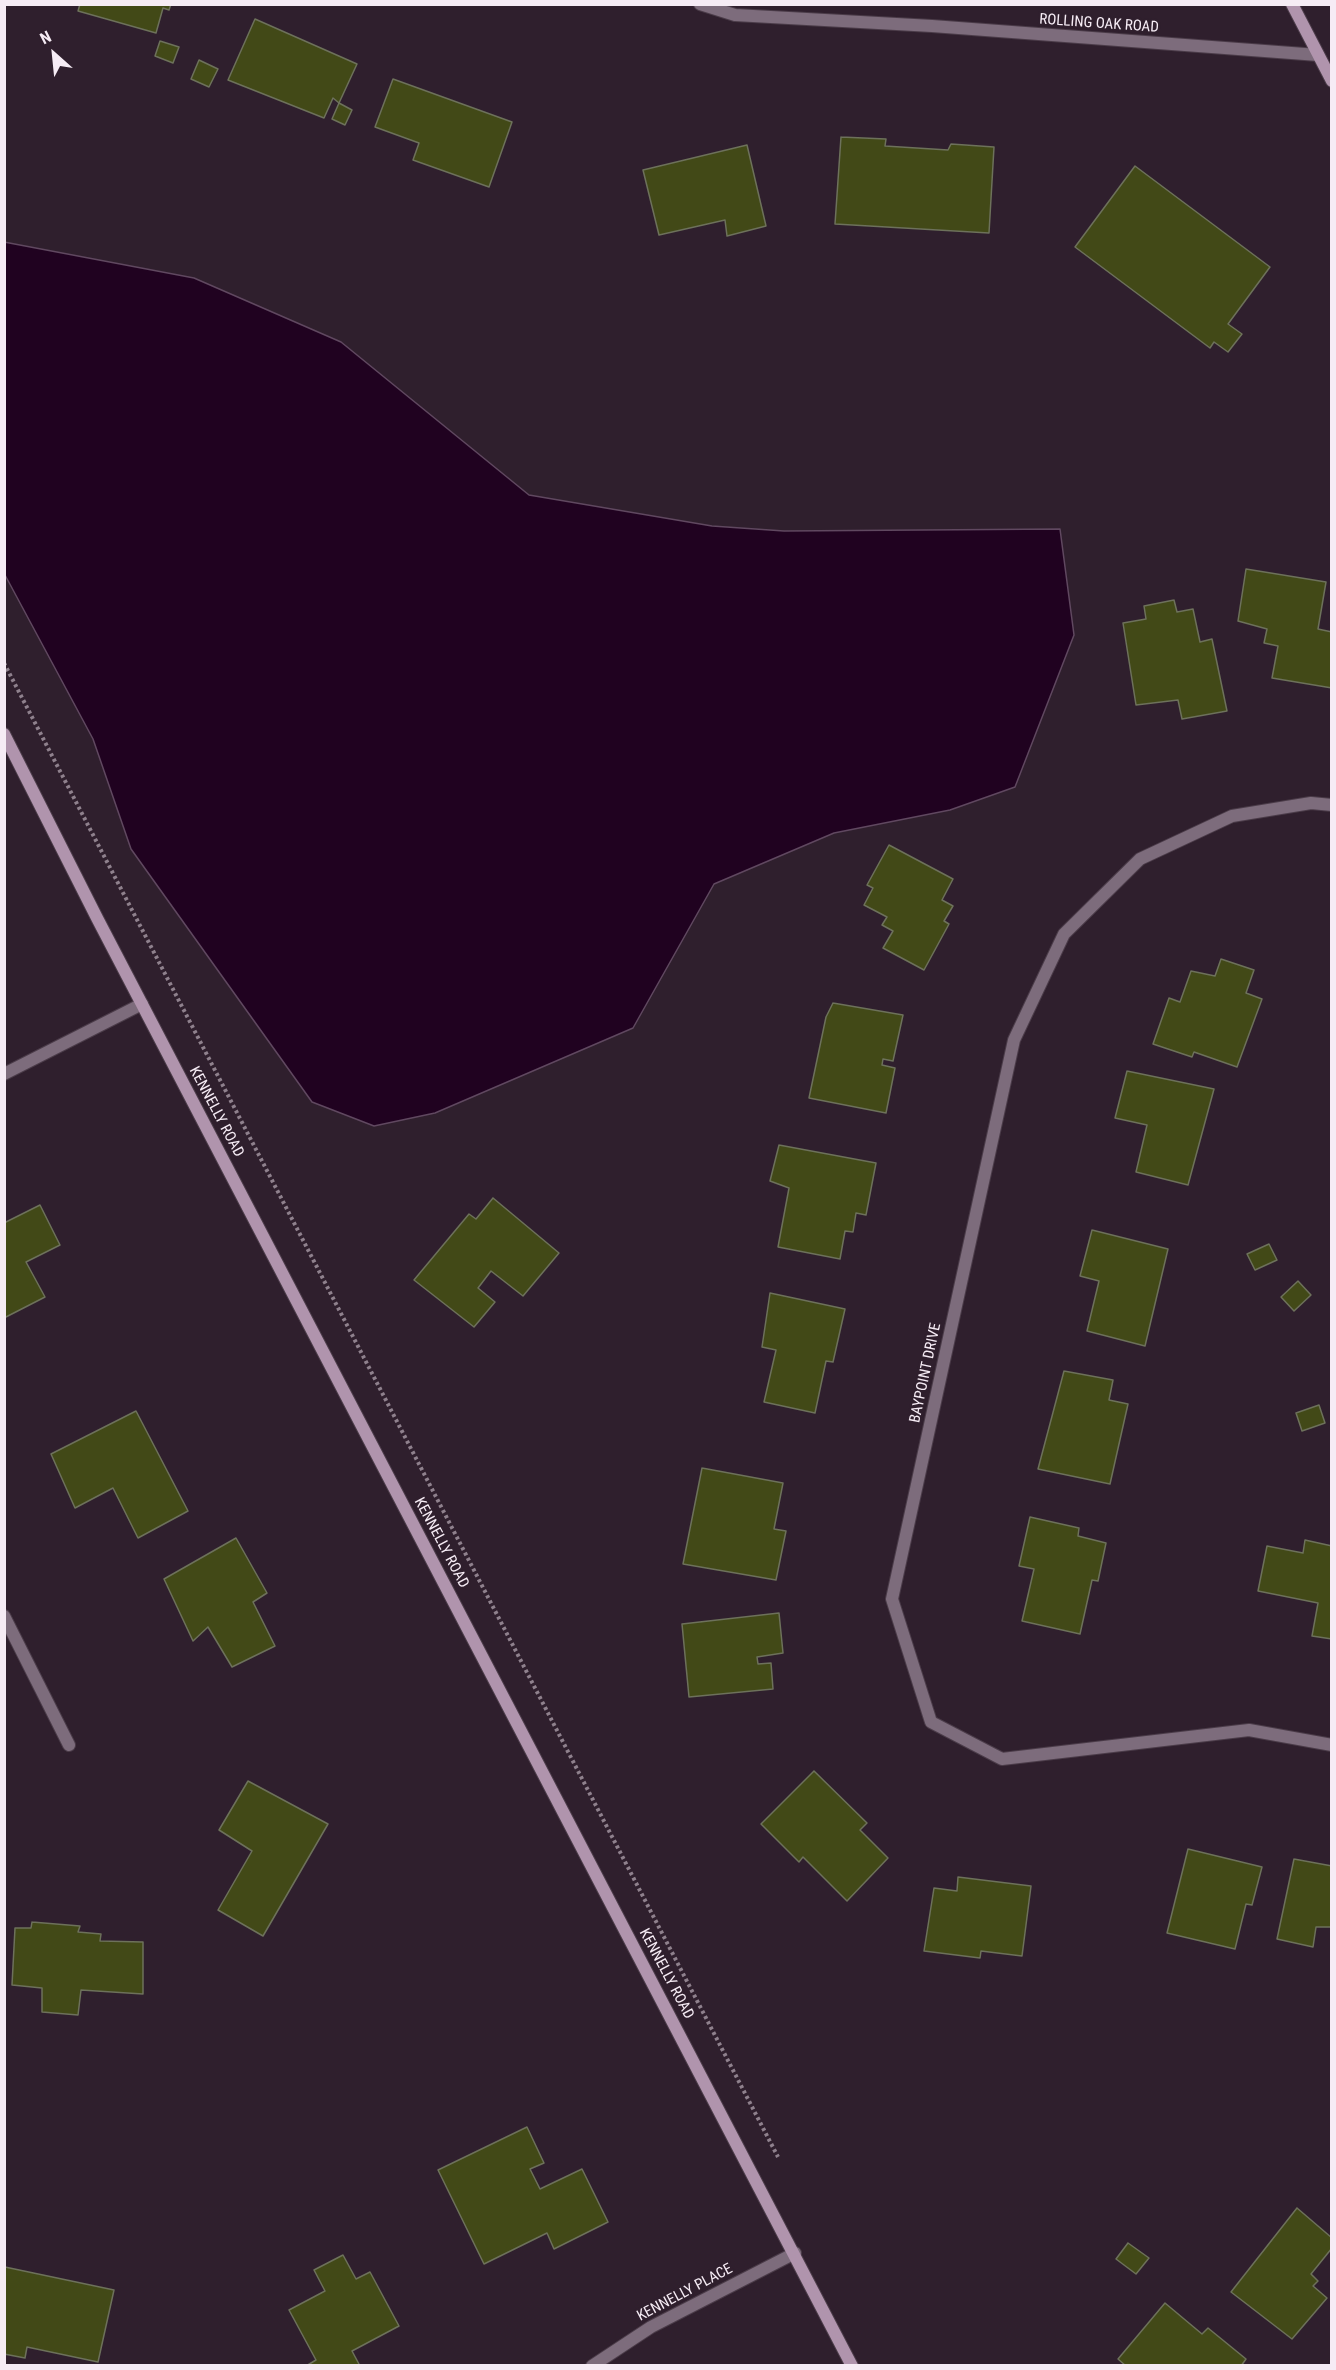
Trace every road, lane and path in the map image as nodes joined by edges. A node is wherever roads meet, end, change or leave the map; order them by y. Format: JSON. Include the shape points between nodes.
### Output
{"nodes":[{"id":1,"x":700,"y":4,"type":"edge"},
{"id":2,"x":1292,"y":4,"type":"edge"},
{"id":3,"x":1318,"y":55,"type":"junction"},
{"id":4,"x":1332,"y":81,"type":"edge"},
{"id":5,"x":4,"y":663,"type":"edge"},
{"id":6,"x":4,"y":734,"type":"edge"},
{"id":7,"x":1332,"y":805,"type":"edge"},
{"id":8,"x":142,"y":1004,"type":"junction"},
{"id":9,"x":4,"y":1074,"type":"edge"},
{"id":10,"x":4,"y":1616,"type":"edge"},
{"id":11,"x":69,"y":1745,"type":"dead end"},
{"id":12,"x":1332,"y":1745,"type":"edge"},
{"id":13,"x":781,"y":2164,"type":"dead end"},
{"id":14,"x":795,"y":2253,"type":"junction"},
{"id":15,"x":592,"y":2366,"type":"edge"},
{"id":16,"x":852,"y":2366,"type":"edge"}],
"edges":[{"from":1,"to":3,"type":"street","name":"ROLLING OAK ROAD","via":[[735,15]]},
{"from":2,"to":3,"type":"street"},
{"from":3,"to":4,"type":"street"},
{"from":5,"to":13,"type":"path"},
{"from":6,"to":8,"type":"street","name":"KENNELLY ROAD"},
{"from":7,"to":12,"type":"street","name":"BAYPOINT DRIVE","via":[[1311,803],[1232,816],[1150,855],[1140,860],[1064,934],[1014,1040],[892,1599],[931,1722],[1002,1759],[1249,1730]]},
{"from":8,"to":9,"type":"street"},
{"from":8,"to":14,"type":"street","name":"KENNELLY ROAD"},
{"from":10,"to":11,"type":"street"},
{"from":14,"to":15,"type":"street","name":"KENNELLY PLACE","via":[[651,2327]]},
{"from":14,"to":16,"type":"street","name":"KENNELLY ROAD"}]}
